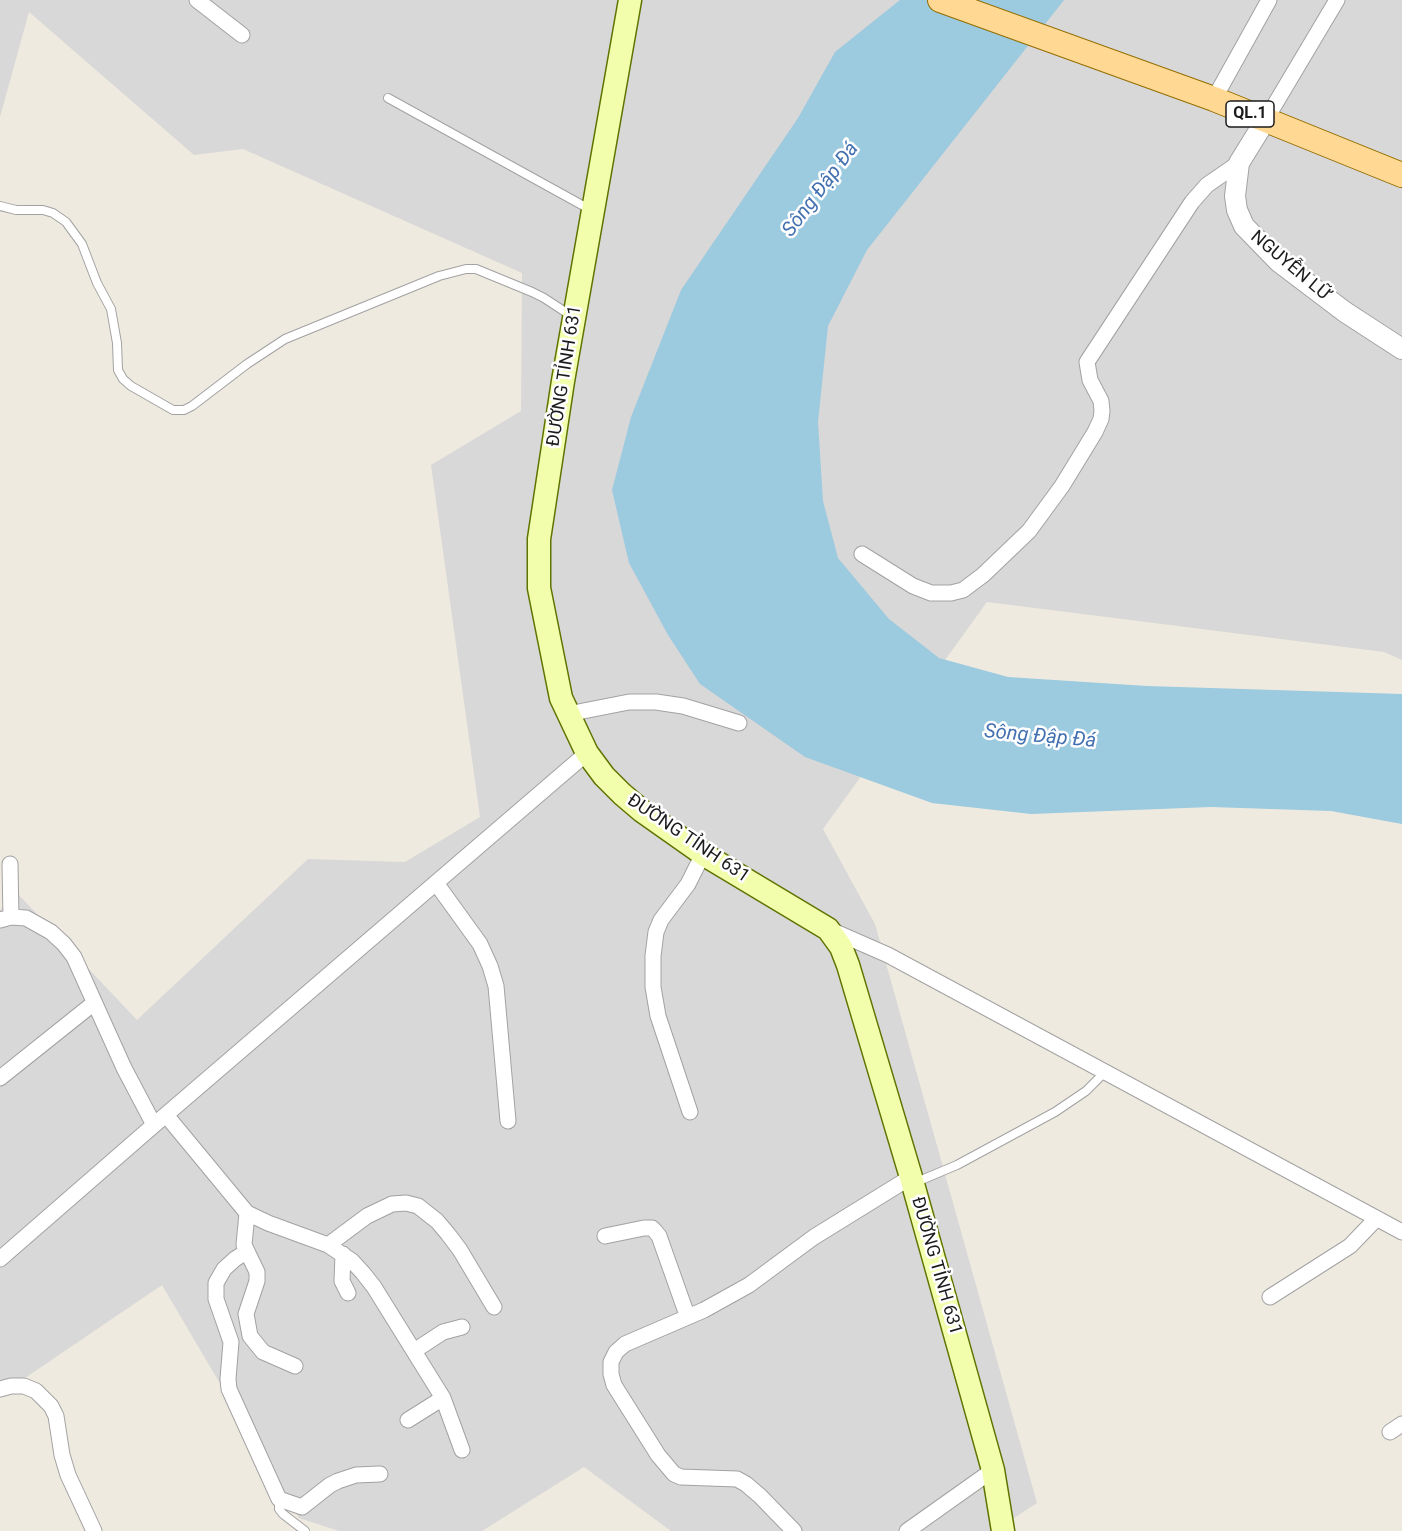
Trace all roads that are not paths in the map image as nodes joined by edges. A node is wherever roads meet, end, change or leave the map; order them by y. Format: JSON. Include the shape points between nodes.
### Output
{"nodes":[{"id":1,"x":197,"y":0,"type":"edge"},
{"id":2,"x":630,"y":0,"type":"edge"},
{"id":3,"x":940,"y":0,"type":"edge"},
{"id":4,"x":1269,"y":0,"type":"edge"},
{"id":5,"x":1336,"y":0,"type":"edge"},
{"id":6,"x":242,"y":35,"type":"dead end"},
{"id":7,"x":388,"y":98,"type":"dead end"},
{"id":8,"x":1214,"y":99,"type":"junction"},
{"id":9,"x":1265,"y":121,"type":"junction"},
{"id":10,"x":1239,"y":163,"type":"junction"},
{"id":11,"x":1402,"y":175,"type":"edge"},
{"id":12,"x":0,"y":206,"type":"edge"},
{"id":13,"x":593,"y":210,"type":"junction"},
{"id":14,"x":574,"y":318,"type":"junction"},
{"id":15,"x":1402,"y":349,"type":"edge"},
{"id":16,"x":862,"y":554,"type":"dead end"},
{"id":17,"x":568,"y":714,"type":"junction"},
{"id":18,"x":739,"y":723,"type":"dead end"},
{"id":19,"x":587,"y":753,"type":"junction"},
{"id":20,"x":703,"y":854,"type":"junction"},
{"id":21,"x":10,"y":864,"type":"dead end"},
{"id":22,"x":435,"y":883,"type":"junction"},
{"id":23,"x":5,"y":919,"type":"edge"},
{"id":24,"x":828,"y":929,"type":"junction"},
{"id":25,"x":94,"y":1003,"type":"junction"},
{"id":26,"x":1106,"y":1071,"type":"junction"},
{"id":27,"x":0,"y":1078,"type":"edge"},
{"id":28,"x":690,"y":1112,"type":"dead end"},
{"id":29,"x":166,"y":1115,"type":"junction"},
{"id":30,"x":508,"y":1121,"type":"dead end"},
{"id":31,"x":154,"y":1125,"type":"junction"},
{"id":32,"x":912,"y":1180,"type":"junction"},
{"id":33,"x":248,"y":1213,"type":"junction"},
{"id":34,"x":1376,"y":1219,"type":"junction"},
{"id":35,"x":1402,"y":1232,"type":"edge"},
{"id":36,"x":605,"y":1236,"type":"dead end"},
{"id":37,"x":328,"y":1245,"type":"junction"},
{"id":38,"x":246,"y":1252,"type":"junction"},
{"id":39,"x":343,"y":1254,"type":"junction"},
{"id":40,"x":0,"y":1259,"type":"edge"},
{"id":41,"x":348,"y":1293,"type":"dead end"},
{"id":42,"x":1270,"y":1297,"type":"dead end"},
{"id":43,"x":494,"y":1307,"type":"dead end"},
{"id":44,"x":687,"y":1315,"type":"junction"},
{"id":45,"x":462,"y":1327,"type":"dead end"},
{"id":46,"x":414,"y":1351,"type":"junction"},
{"id":47,"x":296,"y":1366,"type":"dead end"},
{"id":48,"x":0,"y":1389,"type":"edge"},
{"id":49,"x":443,"y":1398,"type":"junction"},
{"id":50,"x":408,"y":1420,"type":"dead end"},
{"id":51,"x":462,"y":1450,"type":"dead end"},
{"id":52,"x":993,"y":1470,"type":"junction"},
{"id":53,"x":380,"y":1474,"type":"dead end"},
{"id":54,"x":279,"y":1499,"type":"junction"},
{"id":55,"x":94,"y":1531,"type":"edge"},
{"id":56,"x":305,"y":1531,"type":"edge"},
{"id":57,"x":794,"y":1531,"type":"edge"},
{"id":58,"x":908,"y":1531,"type":"edge"},
{"id":59,"x":1003,"y":1531,"type":"edge"}],
"edges":[{"from":1,"to":6,"type":"street"},
{"from":2,"to":13,"type":"main road","name":"ĐƯỜNG TỈNH 631"},
{"from":3,"to":8,"type":"main road","number":"QL.1"},
{"from":4,"to":8,"type":"street"},
{"from":5,"to":9,"type":"street"},
{"from":7,"to":13,"type":"lane"},
{"from":8,"to":9,"type":"main road","number":"QL.1"},
{"from":9,"to":10,"type":"street","name":"NGUYỄN LỮ"},
{"from":9,"to":11,"type":"main road","number":"QL.1"},
{"from":10,"to":15,"type":"street","name":"NGUYỄN LỮ","via":[[1235,196],[1244,226],[1279,262]]},
{"from":10,"to":16,"type":"street","via":[[1207,185],[1192,202],[1087,362],[1090,380],[1101,401],[1101,419],[1062,486],[1029,531],[982,575],[963,590],[951,593],[931,593],[913,586]]},
{"from":12,"to":14,"type":"lane","via":[[43,210],[66,222],[82,244],[111,309],[118,370],[123,379],[173,410],[192,406],[285,339],[439,276],[466,269],[476,269],[538,295]]},
{"from":13,"to":14,"type":"main road","name":"ĐƯỜNG TỈNH 631"},
{"from":14,"to":17,"type":"main road","name":"ĐƯỜNG TỈNH 631","via":[[538,564],[552,654]]},
{"from":17,"to":18,"type":"street","via":[[629,702],[656,702]]},
{"from":17,"to":19,"type":"main road","name":"ĐƯỜNG TỈNH 631"},
{"from":19,"to":20,"type":"main road","name":"ĐƯỜNG TỈNH 631","via":[[621,794]]},
{"from":19,"to":22,"type":"street"},
{"from":20,"to":24,"type":"main road","name":"ĐƯỜNG TỈNH 631"},
{"from":20,"to":28,"type":"street","via":[[688,884],[661,920],[653,956],[658,1016]]},
{"from":21,"to":23,"type":"street"},
{"from":22,"to":29,"type":"street"},
{"from":22,"to":30,"type":"street","via":[[480,944],[490,966],[499,1011]]},
{"from":23,"to":25,"type":"street","via":[[26,918],[64,944],[74,957]]},
{"from":24,"to":26,"type":"street","via":[[888,955]]},
{"from":24,"to":32,"type":"main road","name":"ĐƯỜNG TỈNH 631","via":[[848,965]]},
{"from":25,"to":27,"type":"street"},
{"from":25,"to":31,"type":"street"},
{"from":26,"to":32,"type":"lane","via":[[1086,1091],[1055,1112],[957,1165]]},
{"from":26,"to":34,"type":"street"},
{"from":29,"to":31,"type":"street"},
{"from":29,"to":33,"type":"street"},
{"from":31,"to":40,"type":"street"},
{"from":32,"to":44,"type":"street","via":[[814,1237],[749,1285]]},
{"from":32,"to":52,"type":"main road","name":"ĐƯỜNG TỈNH 631"},
{"from":33,"to":37,"type":"street"},
{"from":33,"to":38,"type":"street"},
{"from":34,"to":35,"type":"street"},
{"from":34,"to":42,"type":"street","via":[[1350,1246]]},
{"from":36,"to":44,"type":"street","via":[[652,1228],[659,1236]]},
{"from":37,"to":39,"type":"street"},
{"from":37,"to":43,"type":"street","via":[[367,1216],[392,1204],[418,1206],[448,1234]]},
{"from":38,"to":47,"type":"street","via":[[257,1272],[246,1314],[250,1336],[263,1352]]},
{"from":38,"to":54,"type":"street","via":[[224,1269],[216,1283],[216,1299],[231,1342],[230,1389]]},
{"from":39,"to":41,"type":"street","via":[[342,1281]]},
{"from":39,"to":46,"type":"street","via":[[374,1287]]},
{"from":44,"to":57,"type":"street","via":[[616,1352],[611,1368],[614,1385],[674,1474],[736,1479]]},
{"from":45,"to":46,"type":"street","via":[[443,1332]]},
{"from":46,"to":49,"type":"street"},
{"from":48,"to":55,"type":"street","via":[[24,1386],[36,1391],[51,1406],[68,1475]]},
{"from":49,"to":50,"type":"street"},
{"from":49,"to":51,"type":"street"},
{"from":52,"to":58,"type":"street"},
{"from":52,"to":59,"type":"main road","name":"ĐƯỜNG TỈNH 631"},
{"from":53,"to":54,"type":"street","via":[[338,1481],[302,1507]]},
{"from":54,"to":56,"type":"lane","via":[[283,1514]]}]}
